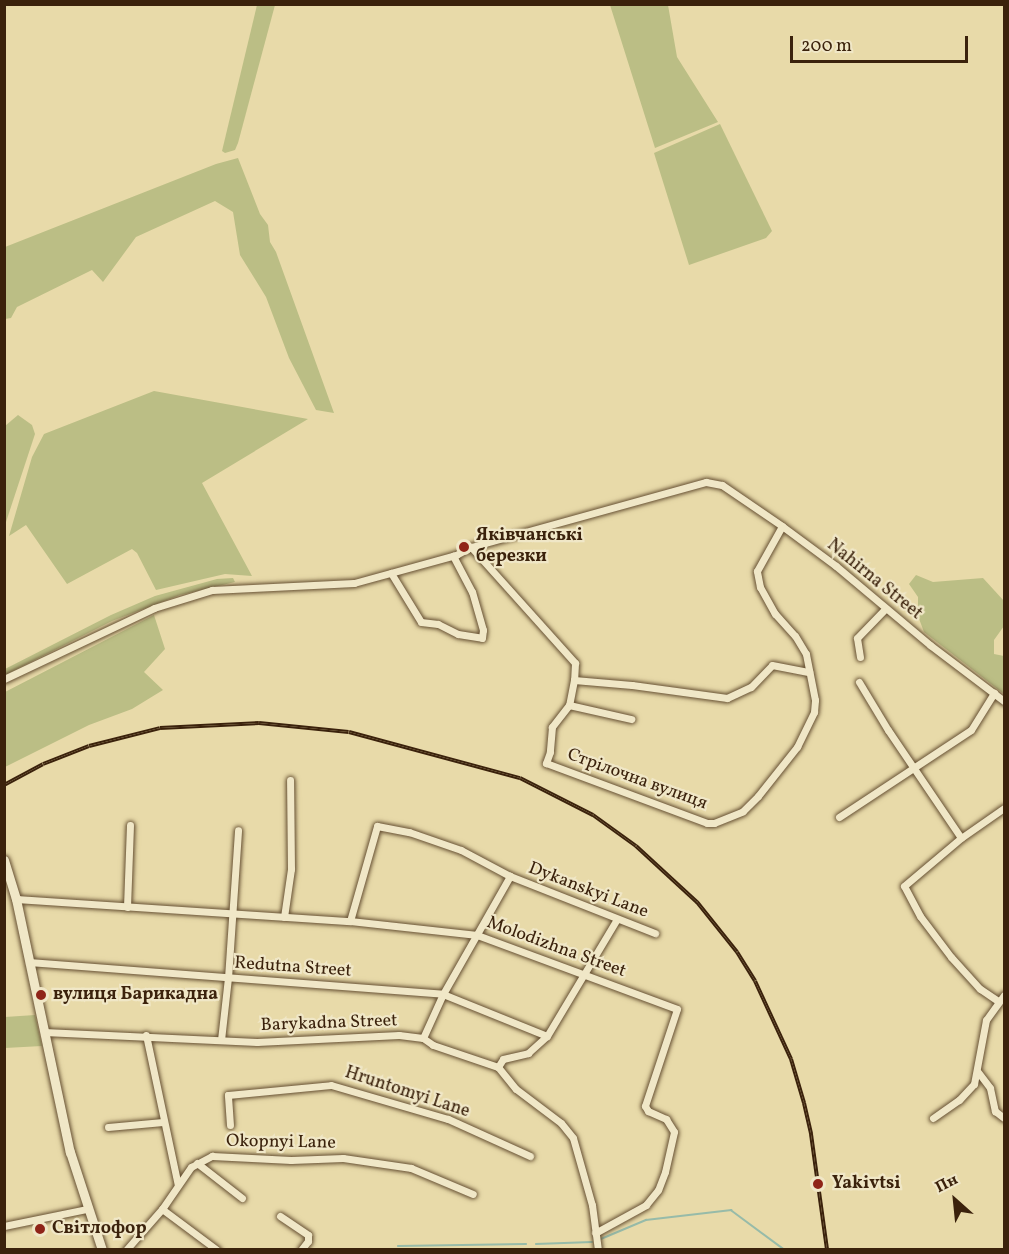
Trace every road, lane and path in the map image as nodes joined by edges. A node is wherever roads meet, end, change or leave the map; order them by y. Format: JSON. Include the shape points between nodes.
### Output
{"nodes":[{"id":1,"x":782,"y":526,"type":"junction"},
{"id":2,"x":471,"y":547,"type":"junction"},
{"id":3,"x":453,"y":556,"type":"junction"},
{"id":4,"x":391,"y":573,"type":"junction"},
{"id":5,"x":885,"y":609,"type":"junction"},
{"id":6,"x":860,"y":657,"type":"dead end"},
{"id":7,"x":809,"y":672,"type":"junction"},
{"id":8,"x":4,"y":679,"type":"edge"},
{"id":9,"x":574,"y":680,"type":"junction"},
{"id":10,"x":859,"y":682,"type":"dead end"},
{"id":11,"x":994,"y":693,"type":"junction"},
{"id":12,"x":1005,"y":701,"type":"edge"},
{"id":13,"x":569,"y":705,"type":"junction"},
{"id":14,"x":631,"y":719,"type":"dead end"},
{"id":15,"x":913,"y":769,"type":"junction"},
{"id":16,"x":290,"y":780,"type":"dead end"},
{"id":17,"x":1005,"y":808,"type":"edge"},
{"id":18,"x":839,"y":818,"type":"dead end"},
{"id":19,"x":130,"y":825,"type":"dead end"},
{"id":20,"x":238,"y":830,"type":"dead end"},
{"id":21,"x":961,"y":838,"type":"junction"},
{"id":22,"x":4,"y":860,"type":"edge"},
{"id":23,"x":510,"y":876,"type":"junction"},
{"id":24,"x":15,"y":899,"type":"junction"},
{"id":25,"x":127,"y":907,"type":"junction"},
{"id":26,"x":231,"y":915,"type":"junction"},
{"id":27,"x":284,"y":917,"type":"junction"},
{"id":28,"x":617,"y":919,"type":"junction"},
{"id":29,"x":350,"y":921,"type":"junction"},
{"id":30,"x":655,"y":933,"type":"dead end"},
{"id":31,"x":477,"y":935,"type":"junction"},
{"id":32,"x":29,"y":962,"type":"junction"},
{"id":33,"x":585,"y":973,"type":"junction"},
{"id":34,"x":228,"y":978,"type":"junction"},
{"id":35,"x":443,"y":994,"type":"junction"},
{"id":36,"x":1005,"y":994,"type":"edge"},
{"id":37,"x":998,"y":1001,"type":"junction"},
{"id":38,"x":44,"y":1032,"type":"junction"},
{"id":39,"x":146,"y":1035,"type":"junction"},
{"id":40,"x":547,"y":1036,"type":"junction"},
{"id":41,"x":423,"y":1038,"type":"junction"},
{"id":42,"x":221,"y":1040,"type":"junction"},
{"id":43,"x":498,"y":1067,"type":"junction"},
{"id":44,"x":978,"y":1072,"type":"junction"},
{"id":45,"x":933,"y":1118,"type":"dead end"},
{"id":46,"x":1005,"y":1118,"type":"edge"},
{"id":47,"x":163,"y":1122,"type":"junction"},
{"id":48,"x":230,"y":1125,"type":"dead end"},
{"id":49,"x":108,"y":1127,"type":"dead end"},
{"id":50,"x":530,"y":1155,"type":"dead end"},
{"id":51,"x":196,"y":1163,"type":"junction"},
{"id":52,"x":178,"y":1185,"type":"junction"},
{"id":53,"x":473,"y":1194,"type":"dead end"},
{"id":54,"x":242,"y":1198,"type":"dead end"},
{"id":55,"x":87,"y":1209,"type":"junction"},
{"id":56,"x":162,"y":1209,"type":"junction"},
{"id":57,"x":280,"y":1216,"type":"dead end"},
{"id":58,"x":4,"y":1226,"type":"edge"},
{"id":59,"x":595,"y":1233,"type":"junction"},
{"id":60,"x":102,"y":1250,"type":"edge"},
{"id":61,"x":126,"y":1250,"type":"edge"},
{"id":62,"x":217,"y":1250,"type":"edge"},
{"id":63,"x":301,"y":1250,"type":"edge"},
{"id":64,"x":598,"y":1250,"type":"edge"}],
"edges":[{"from":1,"to":2,"type":"street","name":"Nahirna Street","via":[[722,485],[706,483]]},
{"from":1,"to":5,"type":"street","name":"Nahirna Street"},
{"from":1,"to":7,"type":"street","name":"Стрілочна вулиця","via":[[757,571],[760,587],[775,614],[802,646]]},
{"from":2,"to":3,"type":"street"},
{"from":2,"to":9,"type":"street","via":[[575,663]]},
{"from":3,"to":4,"type":"street"},
{"from":3,"to":4,"type":"street","via":[[472,592],[482,638],[421,622]]},
{"from":4,"to":8,"type":"street","via":[[354,583],[212,590],[154,608]]},
{"from":5,"to":6,"type":"street","via":[[857,638]]},
{"from":5,"to":11,"type":"street","name":"Nahirna Street"},
{"from":7,"to":9,"type":"street","via":[[772,665],[751,687],[727,698]]},
{"from":7,"to":13,"type":"street","name":"Стрілочна вулиця","via":[[814,712],[797,747],[743,811],[707,823],[546,762],[552,727]]},
{"from":9,"to":13,"type":"street"},
{"from":10,"to":15,"type":"street"},
{"from":11,"to":12,"type":"street","name":"Nahirna Street"},
{"from":11,"to":15,"type":"street","via":[[971,730]]},
{"from":13,"to":14,"type":"street"},
{"from":15,"to":18,"type":"street"},
{"from":15,"to":21,"type":"street"},
{"from":16,"to":27,"type":"street","via":[[291,869]]},
{"from":17,"to":21,"type":"street"},
{"from":19,"to":25,"type":"street"},
{"from":20,"to":26,"type":"street"},
{"from":21,"to":37,"type":"street","via":[[904,886],[920,916],[951,957],[980,989]]},
{"from":22,"to":24,"type":"street"},
{"from":23,"to":28,"type":"street","name":"Dykanskyi Lane"},
{"from":23,"to":29,"type":"street","via":[[461,850],[409,832],[377,826]]},
{"from":23,"to":31,"type":"street"},
{"from":24,"to":25,"type":"street","name":"Molodizhna Street"},
{"from":24,"to":32,"type":"street"},
{"from":25,"to":26,"type":"street","name":"Molodizhna Street"},
{"from":26,"to":27,"type":"street","name":"Molodizhna Street"},
{"from":26,"to":34,"type":"street"},
{"from":27,"to":29,"type":"street","name":"Molodizhna Street"},
{"from":28,"to":30,"type":"street","name":"Dykanskyi Lane"},
{"from":28,"to":33,"type":"street"},
{"from":29,"to":31,"type":"street","name":"Molodizhna Street"},
{"from":31,"to":33,"type":"street","name":"Molodizhna Street"},
{"from":31,"to":35,"type":"street"},
{"from":32,"to":34,"type":"street","name":"Redutna Street"},
{"from":32,"to":38,"type":"street"},
{"from":33,"to":40,"type":"street"},
{"from":33,"to":59,"type":"street","name":"Molodizhna Street","via":[[677,1009],[645,1106],[666,1119],[674,1132],[665,1172],[646,1205]]},
{"from":34,"to":35,"type":"street","name":"Redutna Street"},
{"from":34,"to":42,"type":"street"},
{"from":35,"to":40,"type":"street","name":"Redutna Street"},
{"from":35,"to":41,"type":"street"},
{"from":36,"to":37,"type":"street"},
{"from":37,"to":44,"type":"street","via":[[986,1020]]},
{"from":38,"to":39,"type":"street","name":"Barykadna Street"},
{"from":38,"to":55,"type":"street","via":[[70,1152]]},
{"from":39,"to":42,"type":"street","name":"Barykadna Street"},
{"from":39,"to":47,"type":"street"},
{"from":40,"to":43,"type":"street","via":[[528,1053],[503,1059]]},
{"from":41,"to":42,"type":"street","name":"Barykadna Street","via":[[399,1035],[257,1042]]},
{"from":41,"to":43,"type":"street","name":"Barykadna Street"},
{"from":43,"to":59,"type":"street","via":[[516,1089],[561,1123],[573,1138],[592,1205]]},
{"from":44,"to":45,"type":"street","via":[[974,1084],[959,1100]]},
{"from":44,"to":46,"type":"street","via":[[990,1088],[994,1111]]},
{"from":47,"to":49,"type":"street"},
{"from":47,"to":52,"type":"street"},
{"from":48,"to":50,"type":"street","name":"Hruntomyi Lane","via":[[228,1095],[331,1085],[447,1119]]},
{"from":51,"to":52,"type":"street"},
{"from":51,"to":53,"type":"street","name":"Okopnyi Lane","via":[[212,1156],[343,1158],[411,1168]]},
{"from":51,"to":54,"type":"street"},
{"from":52,"to":56,"type":"street"},
{"from":55,"to":58,"type":"street"},
{"from":55,"to":60,"type":"street"},
{"from":56,"to":61,"type":"street"},
{"from":56,"to":62,"type":"street"},
{"from":57,"to":63,"type":"street","via":[[308,1235]]},
{"from":59,"to":64,"type":"street"}]}
